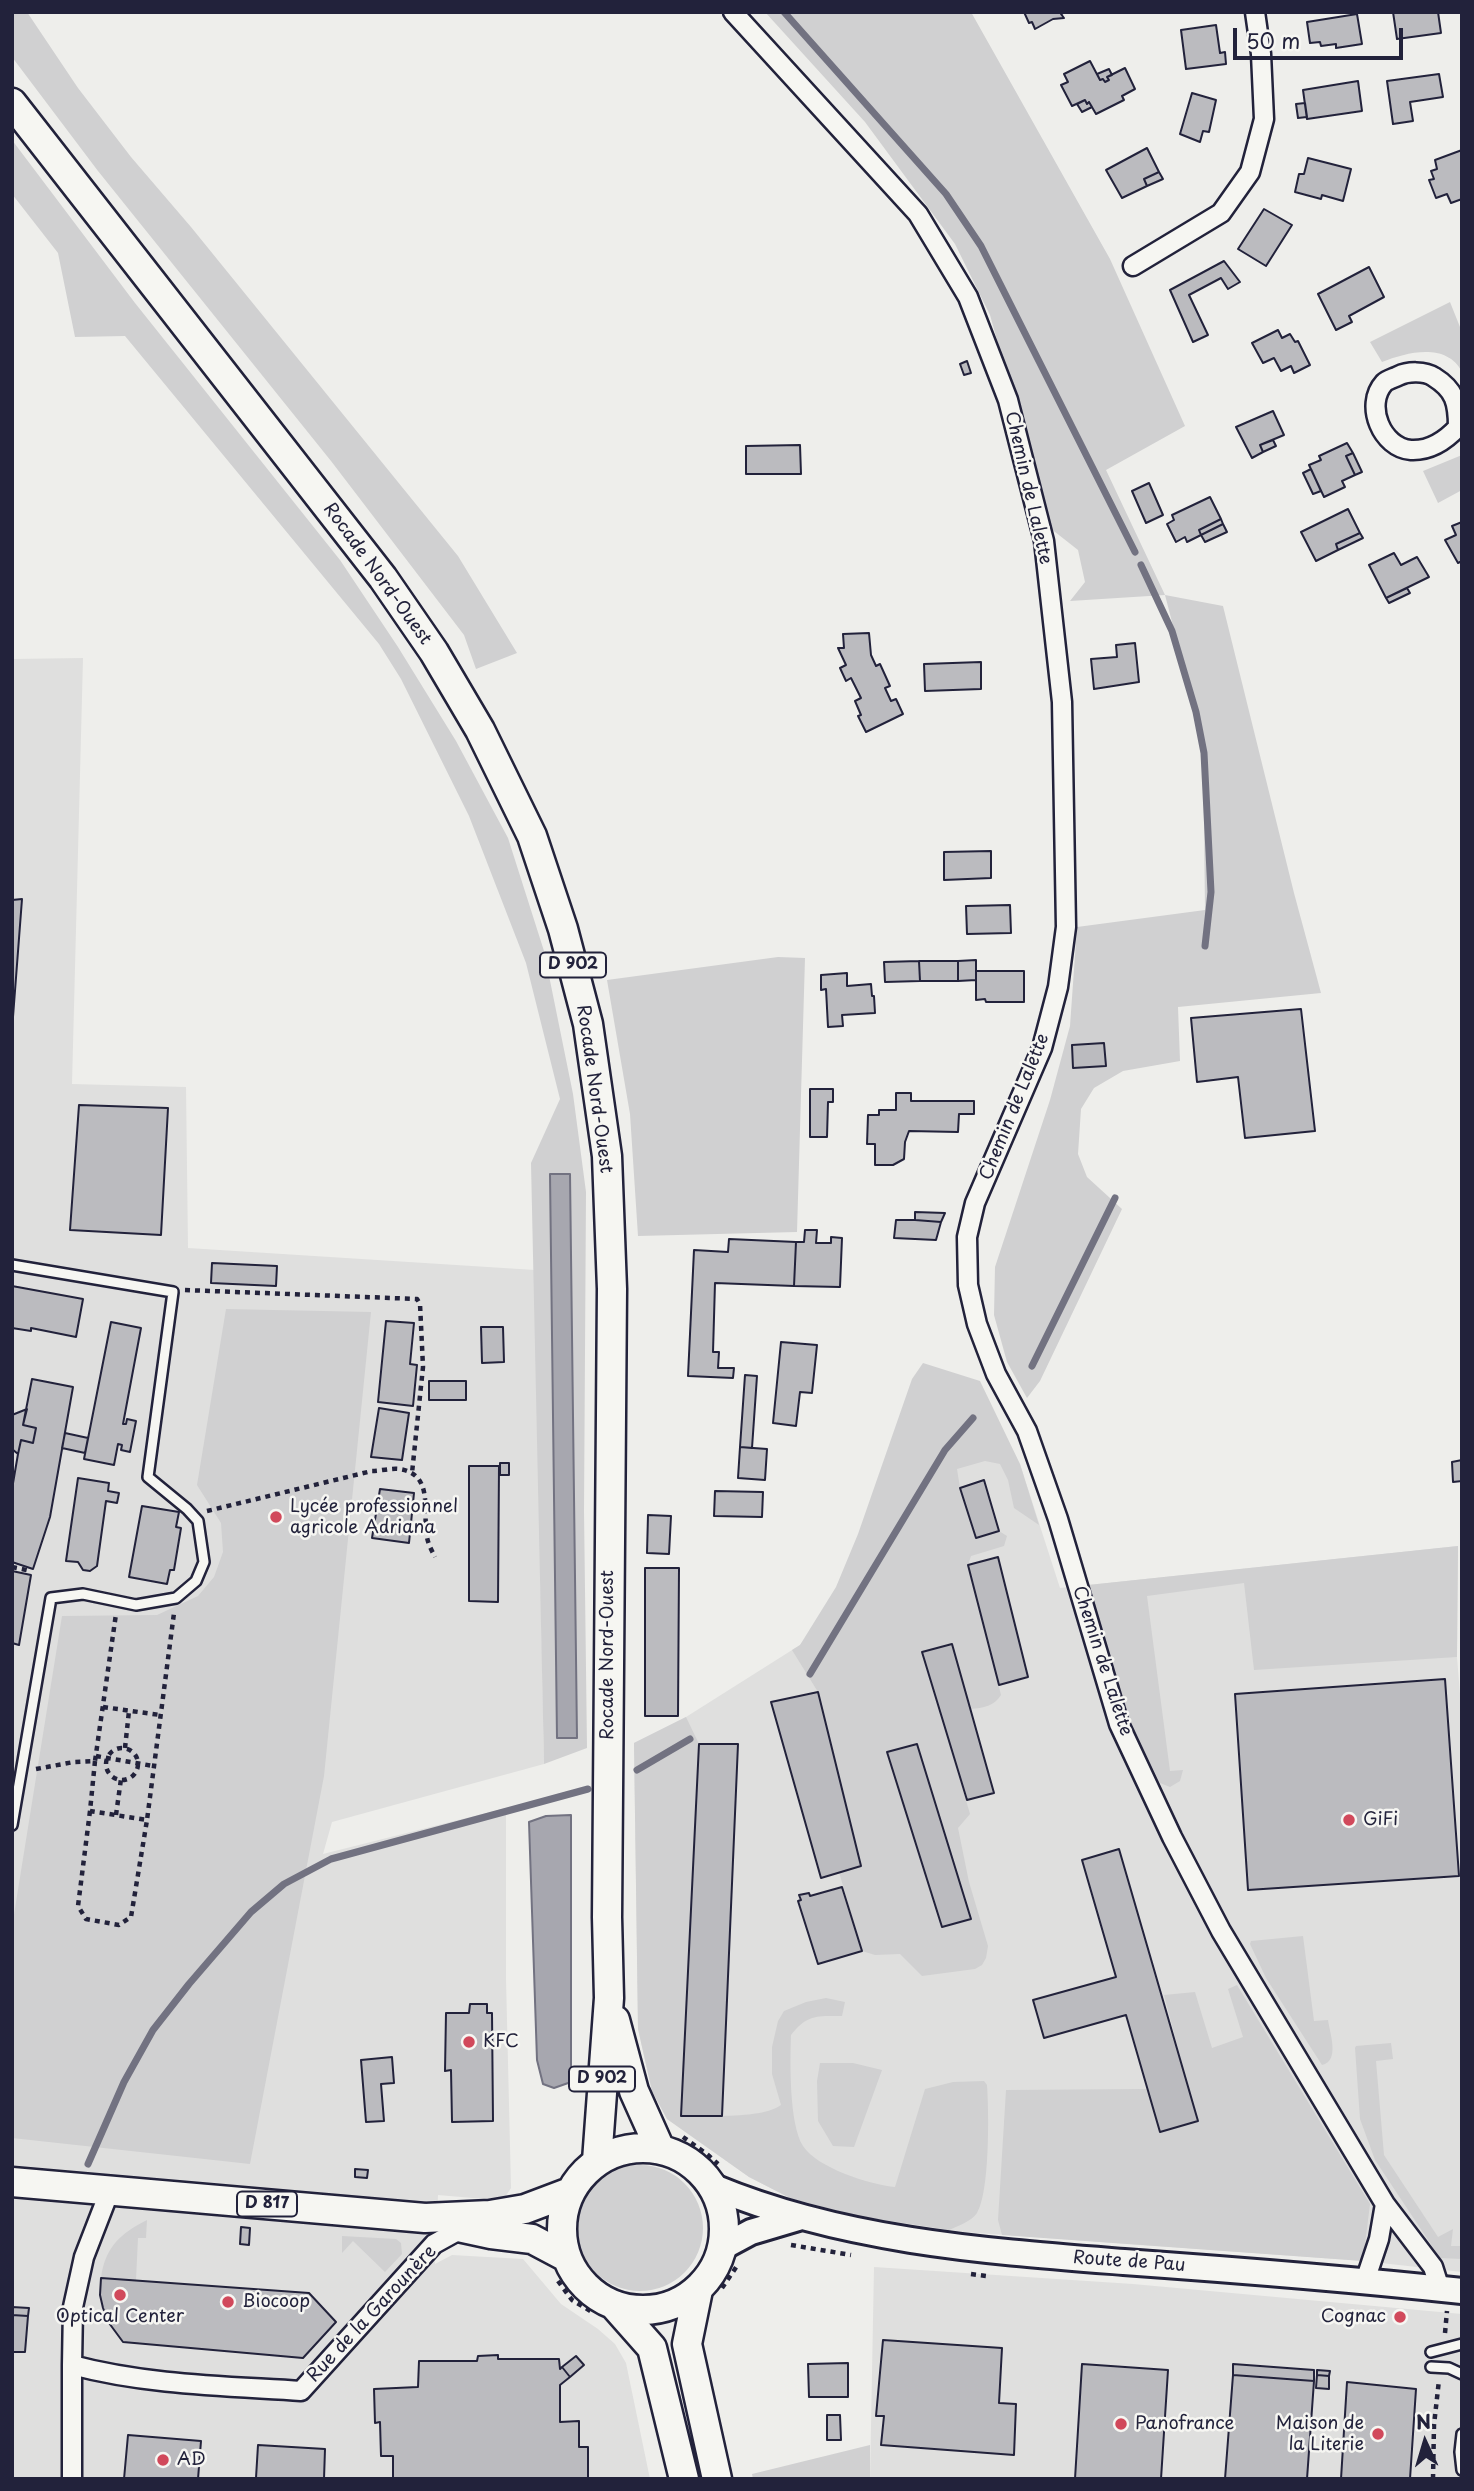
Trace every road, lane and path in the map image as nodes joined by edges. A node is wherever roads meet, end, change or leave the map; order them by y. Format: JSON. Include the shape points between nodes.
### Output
{"nodes":[{"id":1,"x":733,"y":12,"type":"edge"},
{"id":2,"x":1255,"y":12,"type":"edge"},
{"id":3,"x":12,"y":103,"type":"edge"},
{"id":4,"x":1133,"y":266,"type":"dead end"},
{"id":5,"x":1460,"y":427,"type":"edge"},
{"id":6,"x":12,"y":1265,"type":"edge"},
{"id":7,"x":173,"y":1292,"type":"junction"},
{"id":8,"x":412,"y":1473,"type":"junction"},
{"id":9,"x":193,"y":1516,"type":"junction"},
{"id":10,"x":435,"y":1557,"type":"dead end"},
{"id":11,"x":12,"y":1567,"type":"edge"},
{"id":12,"x":31,"y":1571,"type":"dead end"},
{"id":13,"x":176,"y":1598,"type":"junction"},
{"id":14,"x":118,"y":1601,"type":"junction"},
{"id":15,"x":103,"y":1707,"type":"junction"},
{"id":16,"x":129,"y":1711,"type":"junction"},
{"id":17,"x":160,"y":1715,"type":"junction"},
{"id":18,"x":125,"y":1748,"type":"junction"},
{"id":19,"x":95,"y":1758,"type":"junction"},
{"id":20,"x":107,"y":1758,"type":"junction"},
{"id":21,"x":139,"y":1763,"type":"junction"},
{"id":22,"x":154,"y":1766,"type":"junction"},
{"id":23,"x":20,"y":1778,"type":"junction"},
{"id":24,"x":121,"y":1779,"type":"junction"},
{"id":25,"x":90,"y":1811,"type":"junction"},
{"id":26,"x":116,"y":1815,"type":"junction"},
{"id":27,"x":146,"y":1820,"type":"junction"},
{"id":28,"x":12,"y":1825,"type":"edge"},
{"id":29,"x":609,"y":1998,"type":"junction"},
{"id":30,"x":671,"y":2142,"type":"junction"},
{"id":31,"x":597,"y":2161,"type":"junction"},
{"id":32,"x":720,"y":2180,"type":"junction"},
{"id":33,"x":12,"y":2182,"type":"edge"},
{"id":34,"x":110,"y":2190,"type":"junction"},
{"id":35,"x":570,"y":2192,"type":"junction"},
{"id":36,"x":1385,"y":2204,"type":"junction"},
{"id":37,"x":425,"y":2218,"type":"junction"},
{"id":38,"x":798,"y":2218,"type":"junction"},
{"id":39,"x":463,"y":2228,"type":"junction"},
{"id":40,"x":782,"y":2244,"type":"dead end"},
{"id":41,"x":796,"y":2246,"type":"junction"},
{"id":42,"x":734,"y":2251,"type":"junction"},
{"id":43,"x":864,"y":2257,"type":"dead end"},
{"id":44,"x":559,"y":2266,"type":"junction"},
{"id":45,"x":959,"y":2272,"type":"dead end"},
{"id":46,"x":986,"y":2276,"type":"dead end"},
{"id":47,"x":1365,"y":2281,"type":"junction"},
{"id":48,"x":1451,"y":2290,"type":"edge"},
{"id":49,"x":708,"y":2291,"type":"junction"},
{"id":50,"x":605,"y":2310,"type":"junction"},
{"id":51,"x":1462,"y":2344,"type":"edge"},
{"id":52,"x":1431,"y":2352,"type":"dead end"},
{"id":53,"x":72,"y":2365,"type":"junction"},
{"id":54,"x":1431,"y":2367,"type":"dead end"},
{"id":55,"x":1462,"y":2374,"type":"edge"},
{"id":56,"x":1462,"y":2434,"type":"edge"},
{"id":57,"x":1462,"y":2470,"type":"edge"},
{"id":58,"x":72,"y":2479,"type":"edge"},
{"id":59,"x":684,"y":2479,"type":"edge"},
{"id":60,"x":717,"y":2479,"type":"edge"}],
"edges":[{"from":1,"to":36,"type":"street","name":"Chemin de Lalette","via":[[918,214],[968,297],[1008,400],[1044,541],[1062,702],[1066,927],[1058,987],[1042,1048],[975,1203],[967,1237],[968,1285],[996,1374],[1027,1431],[1058,1519],[1119,1724],[1221,1931]]},
{"from":2,"to":4,"type":"street","via":[[1264,119],[1250,172],[1221,213]]},
{"from":3,"to":29,"type":"main road","name":"Rocade Nord-Ouest","number":"D 902","via":[[383,578],[434,652],[480,730],[532,835],[563,929],[589,1024],[607,1156],[612,1289]]},
{"from":5,"to":5,"type":"street","via":[[1445,441],[1409,450],[1390,440],[1378,422],[1374,402],[1384,382],[1405,373],[1430,374],[1448,386],[1458,407]]},
{"from":6,"to":7,"type":"lane"},
{"from":7,"to":8,"type":"path","via":[[417,1299],[423,1367]]},
{"from":7,"to":9,"type":"lane","via":[[148,1477]]},
{"from":8,"to":9,"type":"path","via":[[399,1469],[372,1472]]},
{"from":8,"to":10,"type":"path","via":[[424,1488],[427,1538]]},
{"from":9,"to":13,"type":"lane","via":[[198,1521],[204,1562],[196,1581]]},
{"from":11,"to":12,"type":"path"},
{"from":13,"to":14,"type":"lane","via":[[136,1605]]},
{"from":13,"to":17,"type":"path"},
{"from":14,"to":15,"type":"path"},
{"from":14,"to":23,"type":"lane","via":[[83,1594],[51,1598]]},
{"from":15,"to":16,"type":"path"},
{"from":15,"to":19,"type":"path"},
{"from":16,"to":17,"type":"path"},
{"from":16,"to":18,"type":"path"},
{"from":17,"to":22,"type":"path"},
{"from":18,"to":20,"type":"path","via":[[114,1750]]},
{"from":18,"to":21,"type":"path","via":[[134,1752]]},
{"from":19,"to":20,"type":"path"},
{"from":19,"to":23,"type":"path","via":[[35,1769]]},
{"from":19,"to":25,"type":"path"},
{"from":20,"to":21,"type":"path"},
{"from":20,"to":24,"type":"path","via":[[109,1773]]},
{"from":21,"to":22,"type":"path"},
{"from":21,"to":24,"type":"path","via":[[131,1777]]},
{"from":22,"to":27,"type":"path"},
{"from":23,"to":28,"type":"lane"},
{"from":24,"to":26,"type":"path"},
{"from":25,"to":26,"type":"path"},
{"from":25,"to":27,"type":"path","via":[[78,1906],[86,1920],[119,1925],[131,1917]]},
{"from":26,"to":27,"type":"path"},
{"from":29,"to":30,"type":"main road","name":"Rocade Nord-Ouest","number":"D 902","via":[[634,2091]]},
{"from":29,"to":31,"type":"main road","name":"Rocade Nord-Ouest","number":"D 902"},
{"from":30,"to":31,"type":"main road","name":"Route de Pau","via":[[617,2151]]},
{"from":30,"to":32,"type":"main road","name":"Route de Pau","via":[[681,2156]]},
{"from":30,"to":32,"type":"path","via":[[708,2155]]},
{"from":31,"to":35,"type":"main road","name":"Route de Pau"},
{"from":32,"to":38,"type":"main road","name":"Route de Pau","via":[[752,2203]]},
{"from":32,"to":42,"type":"main road","name":"Route de Pau","via":[[725,2227]]},
{"from":33,"to":34,"type":"main road","number":"D 817"},
{"from":34,"to":37,"type":"main road","name":"Route de Pau","number":"D 817"},
{"from":34,"to":53,"type":"street","via":[[84,2257],[73,2307]]},
{"from":35,"to":37,"type":"main road","name":"Route de Pau","number":"D 817","via":[[525,2210]]},
{"from":35,"to":44,"type":"main road","name":"Route de Pau","via":[[563,2213]]},
{"from":36,"to":47,"type":"street"},
{"from":36,"to":48,"type":"street","name":"Chemin de Lalette"},
{"from":37,"to":39,"type":"main road","name":"Route de Pau","number":"D 817"},
{"from":38,"to":41,"type":"path"},
{"from":38,"to":42,"type":"main road","name":"Route de Pau","via":[[751,2232]]},
{"from":38,"to":47,"type":"main road","name":"Route de Pau","via":[[981,2250]]},
{"from":39,"to":44,"type":"main road","name":"Route de Pau","number":"D 817","via":[[532,2239]]},
{"from":39,"to":53,"type":"street","name":"Rue de la Garounère","via":[[434,2244],[301,2391],[164,2382]]},
{"from":40,"to":41,"type":"path"},
{"from":41,"to":43,"type":"path"},
{"from":42,"to":49,"type":"path"},
{"from":42,"to":49,"type":"main road","name":"Route de Pau","via":[[714,2270]]},
{"from":44,"to":50,"type":"main road","name":"Route de Pau","via":[[577,2277]]},
{"from":44,"to":50,"type":"path","via":[[572,2300]]},
{"from":45,"to":46,"type":"path"},
{"from":47,"to":48,"type":"main road","name":"Route de Pau"},
{"from":49,"to":50,"type":"main road","name":"Route de Pau","via":[[658,2309]]},
{"from":49,"to":60,"type":"main road","via":[[687,2344]]},
{"from":50,"to":59,"type":"main road","via":[[652,2348]]},
{"from":51,"to":52,"type":"lane"},
{"from":53,"to":58,"type":"street"},
{"from":54,"to":55,"type":"lane"},
{"from":56,"to":57,"type":"lane"}]}
